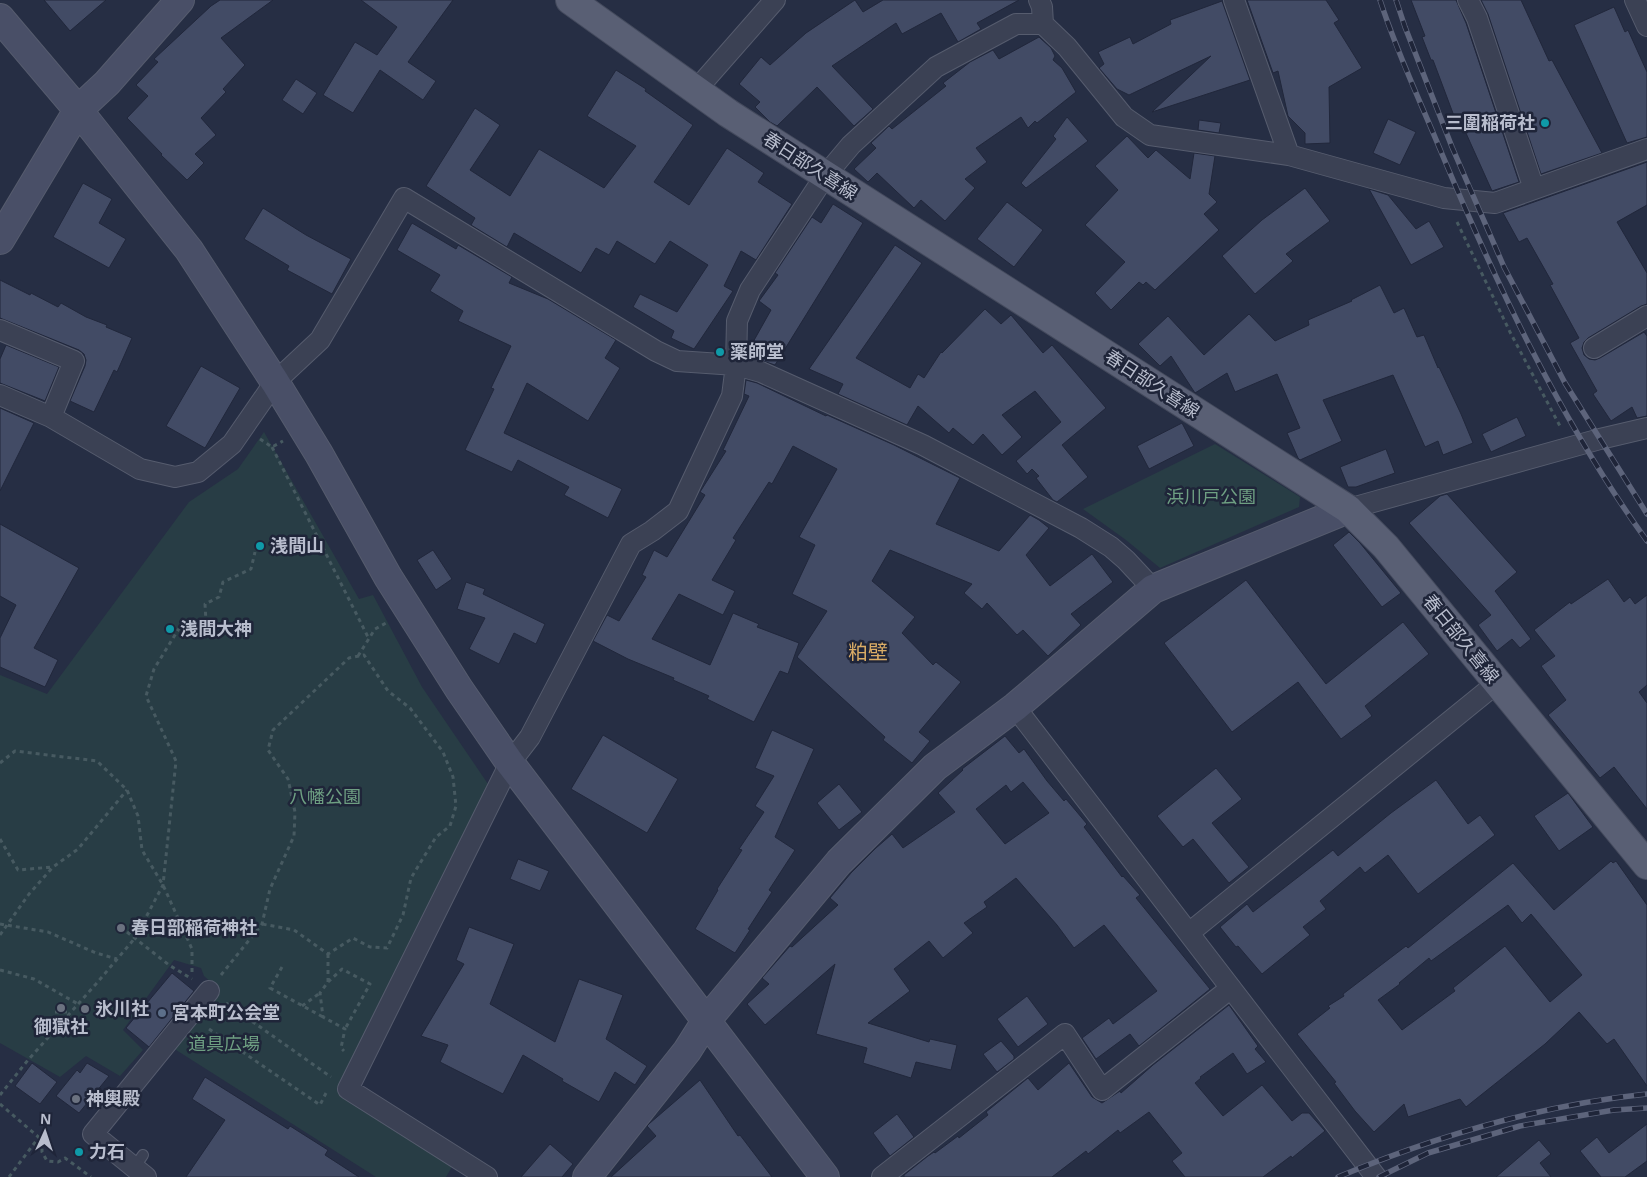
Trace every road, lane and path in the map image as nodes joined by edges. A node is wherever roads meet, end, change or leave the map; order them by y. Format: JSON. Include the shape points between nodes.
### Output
{"nodes":[{"id":1,"x":180,"y":0,"type":"edge"},
{"id":2,"x":570,"y":0,"type":"edge"},
{"id":3,"x":775,"y":0,"type":"edge"},
{"id":4,"x":1039,"y":0,"type":"edge"},
{"id":5,"x":1234,"y":0,"type":"edge"},
{"id":6,"x":1468,"y":0,"type":"edge"},
{"id":7,"x":1635,"y":0,"type":"edge"},
{"id":8,"x":0,"y":18,"type":"edge"},
{"id":9,"x":1043,"y":24,"type":"junction"},
{"id":10,"x":1647,"y":26,"type":"edge"},
{"id":11,"x":696,"y":90,"type":"junction"},
{"id":12,"x":78,"y":110,"type":"junction"},
{"id":13,"x":1647,"y":149,"type":"edge"},
{"id":14,"x":1289,"y":155,"type":"junction"},
{"id":15,"x":824,"y":176,"type":"junction"},
{"id":16,"x":1534,"y":189,"type":"junction"},
{"id":17,"x":1445,"y":198,"type":"junction"},
{"id":18,"x":0,"y":240,"type":"edge"},
{"id":19,"x":1647,"y":316,"type":"edge"},
{"id":20,"x":0,"y":330,"type":"edge"},
{"id":21,"x":1594,"y":348,"type":"dead end"},
{"id":22,"x":736,"y":365,"type":"junction"},
{"id":23,"x":275,"y":382,"type":"junction"},
{"id":24,"x":0,"y":395,"type":"edge"},
{"id":25,"x":51,"y":417,"type":"junction"},
{"id":26,"x":243,"y":428,"type":"junction"},
{"id":27,"x":1647,"y":428,"type":"edge"},
{"id":28,"x":304,"y":429,"type":"junction"},
{"id":29,"x":272,"y":447,"type":"junction"},
{"id":30,"x":1571,"y":448,"type":"junction"},
{"id":31,"x":1348,"y":509,"type":"junction"},
{"id":32,"x":255,"y":552,"type":"dead end"},
{"id":33,"x":1154,"y":589,"type":"junction"},
{"id":34,"x":408,"y":609,"type":"junction"},
{"id":35,"x":369,"y":639,"type":"junction"},
{"id":36,"x":358,"y":656,"type":"junction"},
{"id":37,"x":1497,"y":683,"type":"junction"},
{"id":38,"x":1015,"y":707,"type":"junction"},
{"id":39,"x":0,"y":763,"type":"edge"},
{"id":40,"x":510,"y":763,"type":"junction"},
{"id":41,"x":127,"y":790,"type":"junction"},
{"id":42,"x":0,"y":839,"type":"edge"},
{"id":43,"x":1647,"y":865,"type":"edge"},
{"id":44,"x":53,"y":867,"type":"junction"},
{"id":45,"x":163,"y":884,"type":"junction"},
{"id":46,"x":0,"y":924,"type":"edge"},
{"id":47,"x":262,"y":924,"type":"junction"},
{"id":48,"x":7,"y":925,"type":"junction"},
{"id":49,"x":127,"y":932,"type":"dead end"},
{"id":50,"x":1189,"y":933,"type":"junction"},
{"id":51,"x":0,"y":935,"type":"edge"},
{"id":52,"x":135,"y":938,"type":"junction"},
{"id":53,"x":328,"y":954,"type":"junction"},
{"id":54,"x":117,"y":959,"type":"junction"},
{"id":55,"x":169,"y":965,"type":"dead end"},
{"id":56,"x":282,"y":967,"type":"dead end"},
{"id":57,"x":0,"y":970,"type":"edge"},
{"id":58,"x":192,"y":979,"type":"dead end"},
{"id":59,"x":328,"y":982,"type":"junction"},
{"id":60,"x":1231,"y":988,"type":"junction"},
{"id":61,"x":209,"y":991,"type":"junction"},
{"id":62,"x":320,"y":993,"type":"junction"},
{"id":63,"x":78,"y":1004,"type":"junction"},
{"id":64,"x":302,"y":1006,"type":"junction"},
{"id":65,"x":55,"y":1012,"type":"dead end"},
{"id":66,"x":71,"y":1012,"type":"junction"},
{"id":67,"x":324,"y":1017,"type":"junction"},
{"id":68,"x":706,"y":1021,"type":"junction"},
{"id":69,"x":345,"y":1029,"type":"junction"},
{"id":70,"x":209,"y":1030,"type":"dead end"},
{"id":71,"x":361,"y":1063,"type":"junction"},
{"id":72,"x":348,"y":1089,"type":"junction"},
{"id":73,"x":326,"y":1094,"type":"dead end"},
{"id":74,"x":0,"y":1095,"type":"edge"},
{"id":75,"x":0,"y":1104,"type":"edge"},
{"id":76,"x":39,"y":1137,"type":"junction"},
{"id":77,"x":141,"y":1167,"type":"edge"},
{"id":78,"x":9,"y":1177,"type":"edge"},
{"id":79,"x":91,"y":1177,"type":"edge"},
{"id":80,"x":487,"y":1177,"type":"edge"},
{"id":81,"x":587,"y":1177,"type":"edge"},
{"id":82,"x":825,"y":1177,"type":"edge"},
{"id":83,"x":882,"y":1177,"type":"edge"},
{"id":84,"x":1376,"y":1177,"type":"edge"}],
"edges":[{"from":1,"to":12,"type":"street","via":[[107,83]]},
{"from":2,"to":11,"type":"main road","name":"春日部久喜線"},
{"from":3,"to":11,"type":"street"},
{"from":4,"to":9,"type":"street"},
{"from":5,"to":14,"type":"street"},
{"from":6,"to":16,"type":"street","via":[[1477,18]]},
{"from":7,"to":10,"type":"street"},
{"from":8,"to":12,"type":"street"},
{"from":9,"to":14,"type":"street","via":[[1124,117],[1150,135]]},
{"from":9,"to":15,"type":"street","via":[[1016,24],[936,67],[851,145]]},
{"from":11,"to":15,"type":"main road","name":"春日部久喜線"},
{"from":12,"to":18,"type":"street"},
{"from":12,"to":23,"type":"street","via":[[189,250]]},
{"from":13,"to":16,"type":"street"},
{"from":14,"to":17,"type":"street"},
{"from":15,"to":22,"type":"street","via":[[750,290],[737,321]]},
{"from":15,"to":31,"type":"main road","name":"春日部久喜線"},
{"from":16,"to":17,"type":"street","via":[[1495,203]]},
{"from":17,"to":30,"type":"path"},
{"from":19,"to":21,"type":"street"},
{"from":20,"to":25,"type":"street","via":[[74,361]]},
{"from":22,"to":23,"type":"street","via":[[676,361],[404,198],[320,340]]},
{"from":22,"to":33,"type":"street","via":[[761,372],[923,445],[1081,528],[1111,547]]},
{"from":22,"to":40,"type":"street","via":[[732,396],[678,511],[631,544],[530,737]]},
{"from":23,"to":26,"type":"street"},
{"from":23,"to":28,"type":"street"},
{"from":24,"to":25,"type":"street"},
{"from":25,"to":26,"type":"street","via":[[140,469],[175,477],[198,472],[232,444]]},
{"from":26,"to":29,"type":"path"},
{"from":27,"to":30,"type":"street"},
{"from":28,"to":29,"type":"path"},
{"from":28,"to":34,"type":"street"},
{"from":29,"to":35,"type":"path"},
{"from":30,"to":31,"type":"street"},
{"from":31,"to":33,"type":"street"},
{"from":31,"to":37,"type":"main road","name":"春日部久喜線","via":[[1386,547]]},
{"from":32,"to":45,"type":"path","via":[[251,569],[223,582],[219,597],[206,604],[206,622],[183,622],[154,669],[146,696],[176,761]]},
{"from":33,"to":38,"type":"street"},
{"from":34,"to":35,"type":"path","via":[[375,629]]},
{"from":34,"to":40,"type":"street"},
{"from":35,"to":36,"type":"path"},
{"from":36,"to":47,"type":"path","via":[[349,658],[273,730],[268,750],[288,779],[295,812],[294,836],[270,889]]},
{"from":36,"to":53,"type":"path","via":[[364,655],[388,691],[410,708],[443,752],[454,777],[456,806],[450,826],[436,838],[411,878],[404,915],[387,948],[370,947],[353,938]]},
{"from":37,"to":43,"type":"main road","name":"春日部久喜線"},
{"from":37,"to":50,"type":"street"},
{"from":38,"to":50,"type":"street"},
{"from":38,"to":68,"type":"street","via":[[935,767],[839,862]]},
{"from":39,"to":41,"type":"path","via":[[15,751],[98,761]]},
{"from":40,"to":68,"type":"street"},
{"from":40,"to":71,"type":"street"},
{"from":41,"to":44,"type":"path","via":[[78,849]]},
{"from":41,"to":45,"type":"path","via":[[138,816],[142,850]]},
{"from":42,"to":44,"type":"path","via":[[18,870]]},
{"from":44,"to":48,"type":"path"},
{"from":45,"to":52,"type":"path"},
{"from":45,"to":58,"type":"path","via":[[192,949]]},
{"from":46,"to":48,"type":"path"},
{"from":47,"to":53,"type":"path","via":[[294,930]]},
{"from":47,"to":61,"type":"path"},
{"from":48,"to":51,"type":"path"},
{"from":48,"to":54,"type":"path","via":[[48,932]]},
{"from":49,"to":52,"type":"path"},
{"from":50,"to":60,"type":"street"},
{"from":52,"to":54,"type":"path"},
{"from":52,"to":55,"type":"path"},
{"from":53,"to":59,"type":"path"},
{"from":54,"to":63,"type":"path"},
{"from":56,"to":64,"type":"path","via":[[270,988]]},
{"from":57,"to":63,"type":"path","via":[[34,978]]},
{"from":59,"to":62,"type":"path"},
{"from":59,"to":69,"type":"path","via":[[342,969],[370,984]]},
{"from":60,"to":83,"type":"street","via":[[1102,1090],[1065,1034]]},
{"from":60,"to":84,"type":"street"},
{"from":61,"to":72,"type":"path"},
{"from":61,"to":77,"type":"street","via":[[93,1134]]},
{"from":62,"to":64,"type":"path"},
{"from":62,"to":67,"type":"path"},
{"from":63,"to":66,"type":"path"},
{"from":64,"to":67,"type":"path"},
{"from":65,"to":66,"type":"path"},
{"from":66,"to":74,"type":"path"},
{"from":67,"to":69,"type":"path"},
{"from":68,"to":81,"type":"street","via":[[687,1051]]},
{"from":68,"to":82,"type":"street"},
{"from":69,"to":71,"type":"path","via":[[341,1048]]},
{"from":70,"to":73,"type":"path","via":[[320,1106]]},
{"from":71,"to":72,"type":"street"},
{"from":72,"to":80,"type":"street"},
{"from":75,"to":76,"type":"path"},
{"from":76,"to":78,"type":"path"},
{"from":76,"to":79,"type":"path","via":[[47,1161],[58,1162],[65,1158]]}]}
